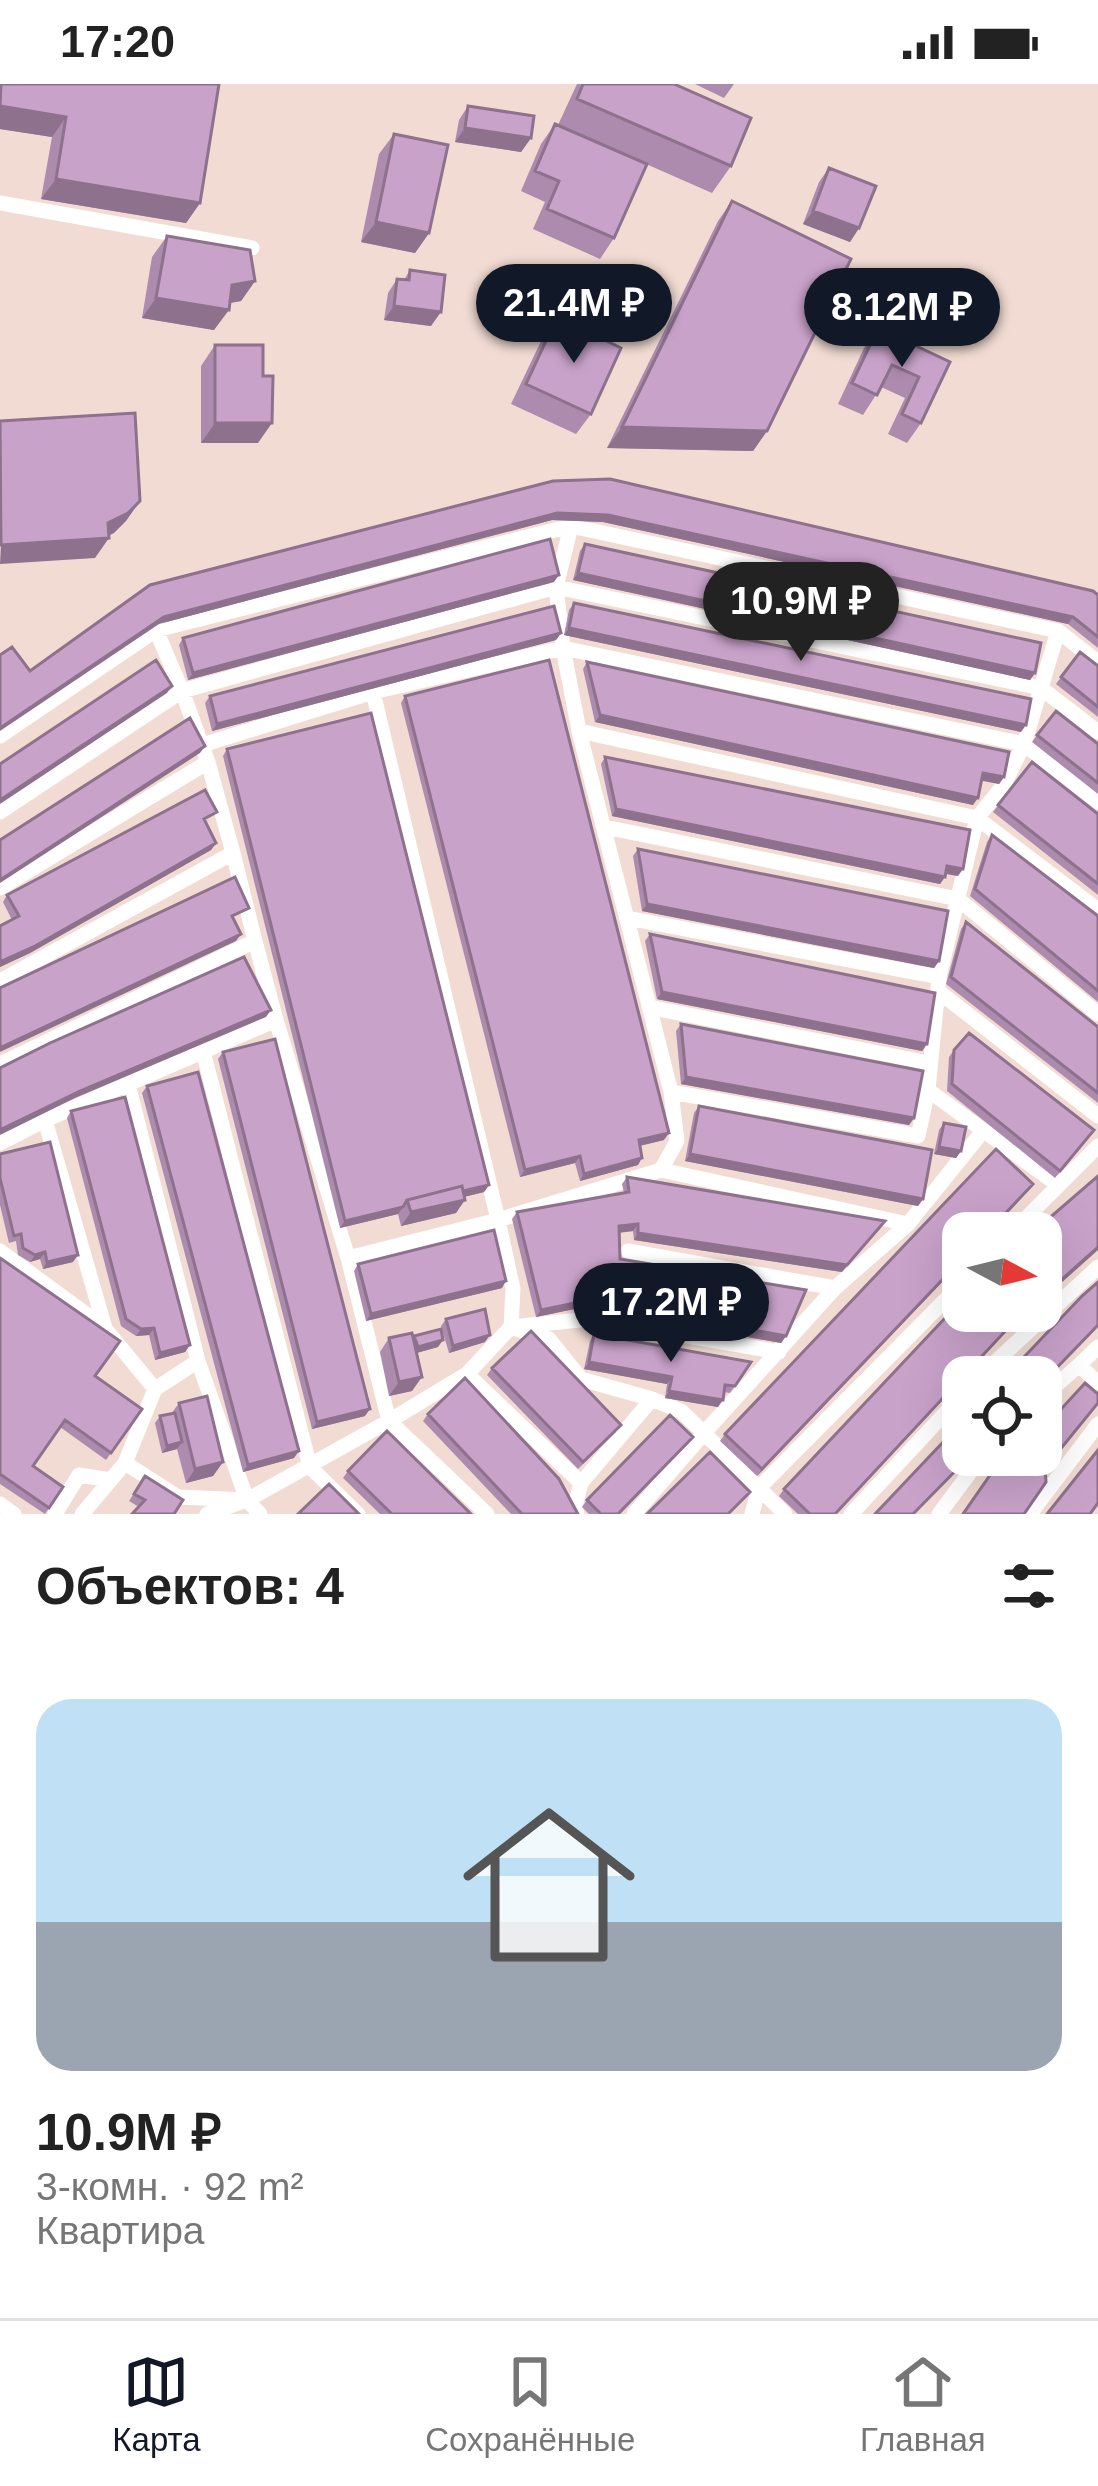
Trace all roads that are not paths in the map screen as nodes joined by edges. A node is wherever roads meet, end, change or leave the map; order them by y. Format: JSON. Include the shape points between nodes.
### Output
{"nodes":[{"id":1,"x":0,"y":203,"type":"edge"},
{"id":2,"x":252,"y":248,"type":"edge"},
{"id":3,"x":571,"y":526,"type":"junction"},
{"id":4,"x":556,"y":587,"type":"junction"},
{"id":5,"x":157,"y":630,"type":"junction"},
{"id":6,"x":1058,"y":631,"type":"junction"},
{"id":7,"x":563,"y":649,"type":"junction"},
{"id":8,"x":1098,"y":662,"type":"edge"},
{"id":9,"x":1041,"y":688,"type":"junction"},
{"id":10,"x":182,"y":691,"type":"junction"},
{"id":11,"x":373,"y":692,"type":"junction"},
{"id":12,"x":579,"y":731,"type":"junction"},
{"id":13,"x":1098,"y":732,"type":"edge"},
{"id":14,"x":0,"y":736,"type":"edge"},
{"id":15,"x":1024,"y":743,"type":"junction"},
{"id":16,"x":205,"y":754,"type":"junction"},
{"id":17,"x":1098,"y":802,"type":"edge"},
{"id":18,"x":0,"y":812,"type":"edge"},
{"id":19,"x":977,"y":818,"type":"junction"},
{"id":20,"x":605,"y":827,"type":"junction"},
{"id":21,"x":232,"y":853,"type":"junction"},
{"id":22,"x":0,"y":888,"type":"edge"},
{"id":23,"x":958,"y":898,"type":"junction"},
{"id":24,"x":1098,"y":910,"type":"edge"},
{"id":25,"x":627,"y":918,"type":"junction"},
{"id":26,"x":255,"y":941,"type":"junction"},
{"id":27,"x":0,"y":981,"type":"edge"},
{"id":28,"x":938,"y":984,"type":"junction"},
{"id":29,"x":649,"y":1007,"type":"junction"},
{"id":30,"x":1098,"y":1014,"type":"edge"},
{"id":31,"x":276,"y":1020,"type":"junction"},
{"id":32,"x":202,"y":1052,"type":"junction"},
{"id":33,"x":929,"y":1063,"type":"junction"},
{"id":34,"x":0,"y":1064,"type":"edge"},
{"id":35,"x":128,"y":1084,"type":"junction"},
{"id":36,"x":928,"y":1090,"type":"junction"},
{"id":37,"x":671,"y":1092,"type":"junction"},
{"id":38,"x":1098,"y":1116,"type":"edge"},
{"id":39,"x":45,"y":1120,"type":"junction"},
{"id":40,"x":983,"y":1131,"type":"junction"},
{"id":41,"x":0,"y":1143,"type":"edge"},
{"id":42,"x":1098,"y":1146,"type":"edge"},
{"id":43,"x":661,"y":1170,"type":"junction"},
{"id":44,"x":1058,"y":1186,"type":"junction"},
{"id":45,"x":1032,"y":1212,"type":"edge"},
{"id":46,"x":498,"y":1220,"type":"junction"},
{"id":47,"x":908,"y":1224,"type":"junction"},
{"id":48,"x":0,"y":1251,"type":"edge"},
{"id":49,"x":628,"y":1251,"type":"dead end"},
{"id":50,"x":348,"y":1258,"type":"junction"},
{"id":51,"x":1098,"y":1267,"type":"edge"},
{"id":52,"x":531,"y":1270,"type":"edge"},
{"id":53,"x":511,"y":1276,"type":"junction"},
{"id":54,"x":835,"y":1288,"type":"junction"},
{"id":55,"x":942,"y":1303,"type":"edge"},
{"id":56,"x":511,"y":1327,"type":"junction"},
{"id":57,"x":105,"y":1328,"type":"junction"},
{"id":58,"x":1098,"y":1347,"type":"edge"},
{"id":59,"x":779,"y":1352,"type":"junction"},
{"id":60,"x":999,"y":1356,"type":"edge"},
{"id":61,"x":197,"y":1361,"type":"junction"},
{"id":62,"x":1078,"y":1365,"type":"junction"},
{"id":63,"x":467,"y":1374,"type":"junction"},
{"id":64,"x":1062,"y":1380,"type":"edge"},
{"id":65,"x":1098,"y":1383,"type":"edge"},
{"id":66,"x":155,"y":1389,"type":"junction"},
{"id":67,"x":652,"y":1399,"type":"junction"},
{"id":68,"x":942,"y":1416,"type":"edge"},
{"id":69,"x":389,"y":1421,"type":"junction"},
{"id":70,"x":1098,"y":1424,"type":"edge"},
{"id":71,"x":704,"y":1433,"type":"junction"},
{"id":72,"x":125,"y":1463,"type":"junction"},
{"id":73,"x":310,"y":1467,"type":"junction"},
{"id":74,"x":967,"y":1476,"type":"edge"},
{"id":75,"x":111,"y":1480,"type":"junction"},
{"id":76,"x":580,"y":1483,"type":"junction"},
{"id":77,"x":759,"y":1488,"type":"junction"},
{"id":78,"x":247,"y":1500,"type":"junction"},
{"id":79,"x":0,"y":1504,"type":"edge"},
{"id":80,"x":14,"y":1514,"type":"edge"},
{"id":81,"x":55,"y":1514,"type":"edge"},
{"id":82,"x":82,"y":1514,"type":"edge"},
{"id":83,"x":207,"y":1514,"type":"edge"},
{"id":84,"x":260,"y":1514,"type":"edge"},
{"id":85,"x":358,"y":1514,"type":"edge"},
{"id":86,"x":488,"y":1514,"type":"edge"},
{"id":87,"x":577,"y":1514,"type":"edge"},
{"id":88,"x":634,"y":1514,"type":"edge"},
{"id":89,"x":752,"y":1514,"type":"edge"},
{"id":90,"x":785,"y":1514,"type":"edge"},
{"id":91,"x":851,"y":1514,"type":"edge"},
{"id":92,"x":939,"y":1514,"type":"edge"},
{"id":93,"x":1030,"y":1514,"type":"edge"}],
"edges":[{"from":1,"to":2,"type":"lane"},
{"from":3,"to":4,"type":"lane"},
{"from":3,"to":5,"type":"lane"},
{"from":3,"to":6,"type":"lane"},
{"from":4,"to":7,"type":"lane"},
{"from":4,"to":9,"type":"lane"},
{"from":4,"to":10,"type":"lane"},
{"from":5,"to":10,"type":"lane"},
{"from":5,"to":14,"type":"lane"},
{"from":6,"to":8,"type":"lane"},
{"from":6,"to":9,"type":"lane"},
{"from":7,"to":11,"type":"lane"},
{"from":7,"to":12,"type":"lane"},
{"from":7,"to":15,"type":"lane"},
{"from":9,"to":13,"type":"lane"},
{"from":9,"to":15,"type":"lane"},
{"from":10,"to":16,"type":"lane"},
{"from":10,"to":18,"type":"lane"},
{"from":11,"to":16,"type":"lane"},
{"from":11,"to":46,"type":"lane"},
{"from":12,"to":19,"type":"lane"},
{"from":12,"to":20,"type":"lane"},
{"from":15,"to":17,"type":"lane"},
{"from":15,"to":19,"type":"lane"},
{"from":16,"to":21,"type":"lane"},
{"from":16,"to":22,"type":"lane"},
{"from":19,"to":23,"type":"lane"},
{"from":19,"to":24,"type":"lane"},
{"from":20,"to":23,"type":"lane"},
{"from":20,"to":25,"type":"lane"},
{"from":21,"to":26,"type":"lane"},
{"from":21,"to":27,"type":"lane"},
{"from":23,"to":28,"type":"lane"},
{"from":23,"to":30,"type":"lane"},
{"from":25,"to":28,"type":"lane"},
{"from":25,"to":29,"type":"lane"},
{"from":26,"to":31,"type":"lane"},
{"from":26,"to":34,"type":"lane"},
{"from":28,"to":33,"type":"lane"},
{"from":28,"to":38,"type":"lane"},
{"from":29,"to":33,"type":"lane"},
{"from":29,"to":37,"type":"lane"},
{"from":31,"to":32,"type":"lane"},
{"from":31,"to":50,"type":"lane"},
{"from":32,"to":35,"type":"lane"},
{"from":32,"to":73,"type":"lane"},
{"from":33,"to":36,"type":"lane"},
{"from":35,"to":39,"type":"lane"},
{"from":35,"to":61,"type":"lane"},
{"from":36,"to":37,"type":"lane","via":[[918,1136]]},
{"from":36,"to":40,"type":"lane"},
{"from":37,"to":43,"type":"lane","via":[[677,1141]]},
{"from":39,"to":41,"type":"lane"},
{"from":39,"to":57,"type":"lane"},
{"from":40,"to":44,"type":"lane"},
{"from":40,"to":47,"type":"lane"},
{"from":42,"to":44,"type":"lane"},
{"from":43,"to":46,"type":"lane"},
{"from":43,"to":47,"type":"lane"},
{"from":44,"to":45,"type":"lane"},
{"from":46,"to":50,"type":"lane"},
{"from":46,"to":53,"type":"lane"},
{"from":47,"to":54,"type":"lane"},
{"from":48,"to":57,"type":"lane"},
{"from":49,"to":54,"type":"lane"},
{"from":50,"to":69,"type":"lane"},
{"from":51,"to":60,"type":"lane"},
{"from":52,"to":53,"type":"lane"},
{"from":53,"to":56,"type":"lane"},
{"from":54,"to":59,"type":"lane"},
{"from":55,"to":77,"type":"lane"},
{"from":56,"to":59,"type":"lane","via":[[590,1319]]},
{"from":56,"to":63,"type":"lane"},
{"from":56,"to":67,"type":"lane","via":[[549,1339],[581,1379]]},
{"from":57,"to":66,"type":"lane"},
{"from":58,"to":62,"type":"lane"},
{"from":59,"to":71,"type":"lane"},
{"from":61,"to":66,"type":"lane"},
{"from":61,"to":78,"type":"lane"},
{"from":62,"to":64,"type":"lane"},
{"from":62,"to":65,"type":"lane"},
{"from":63,"to":69,"type":"lane"},
{"from":63,"to":76,"type":"lane"},
{"from":66,"to":72,"type":"lane"},
{"from":67,"to":71,"type":"lane"},
{"from":67,"to":76,"type":"lane"},
{"from":68,"to":91,"type":"lane"},
{"from":69,"to":73,"type":"lane"},
{"from":69,"to":86,"type":"lane"},
{"from":70,"to":93,"type":"lane"},
{"from":71,"to":77,"type":"lane"},
{"from":71,"to":88,"type":"lane"},
{"from":72,"to":75,"type":"lane"},
{"from":72,"to":78,"type":"lane","via":[[178,1497]]},
{"from":73,"to":78,"type":"lane"},
{"from":73,"to":85,"type":"lane"},
{"from":74,"to":92,"type":"lane"},
{"from":75,"to":81,"type":"lane","via":[[79,1475]]},
{"from":75,"to":82,"type":"lane"},
{"from":76,"to":87,"type":"lane"},
{"from":77,"to":89,"type":"lane"},
{"from":77,"to":90,"type":"lane"},
{"from":78,"to":83,"type":"lane"},
{"from":78,"to":84,"type":"lane"},
{"from":79,"to":80,"type":"lane"}]}
